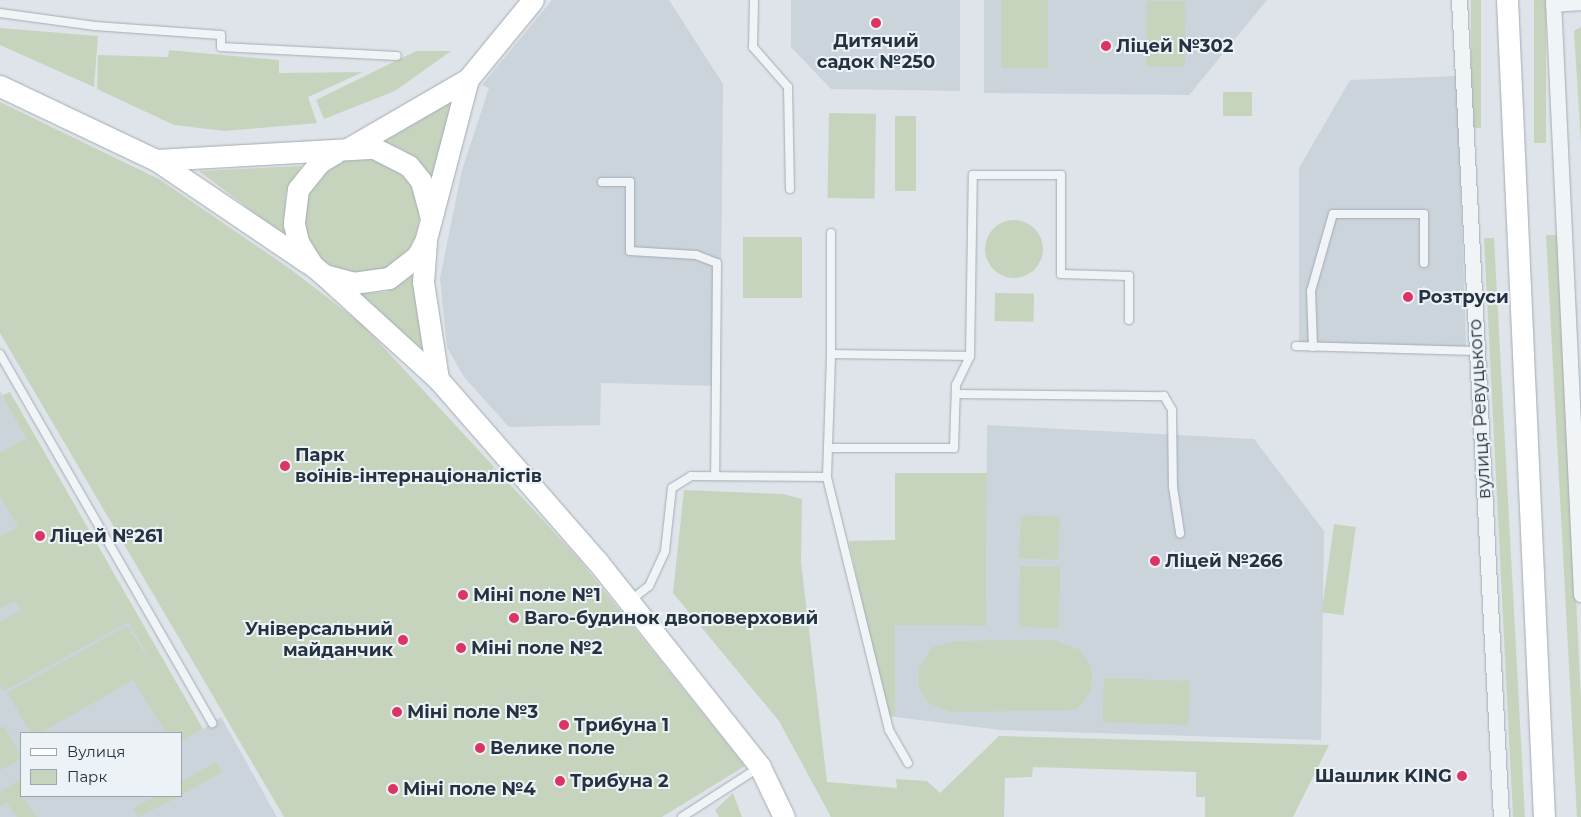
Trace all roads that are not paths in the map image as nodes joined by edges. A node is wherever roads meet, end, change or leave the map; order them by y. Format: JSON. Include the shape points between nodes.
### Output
{"nodes":[{"id":1,"x":533,"y":0,"type":"edge"},
{"id":2,"x":754,"y":0,"type":"edge"},
{"id":3,"x":1459,"y":0,"type":"edge"},
{"id":4,"x":1507,"y":0,"type":"edge"},
{"id":5,"x":1553,"y":2,"type":"edge"},
{"id":6,"x":1581,"y":2,"type":"edge"},
{"id":7,"x":0,"y":13,"type":"edge"},
{"id":8,"x":397,"y":56,"type":"dead end"},
{"id":9,"x":468,"y":79,"type":"junction"},
{"id":10,"x":0,"y":86,"type":"edge"},
{"id":11,"x":342,"y":150,"type":"junction"},
{"id":12,"x":156,"y":160,"type":"junction"},
{"id":13,"x":602,"y":182,"type":"dead end"},
{"id":14,"x":790,"y":189,"type":"dead end"},
{"id":15,"x":428,"y":229,"type":"junction"},
{"id":16,"x":831,"y":233,"type":"dead end"},
{"id":17,"x":1424,"y":263,"type":"dead end"},
{"id":18,"x":318,"y":270,"type":"junction"},
{"id":19,"x":1128,"y":320,"type":"dead end"},
{"id":20,"x":1575,"y":342,"type":"edge"},
{"id":21,"x":1296,"y":346,"type":"dead end"},
{"id":22,"x":1313,"y":347,"type":"junction"},
{"id":23,"x":1476,"y":351,"type":"junction"},
{"id":24,"x":0,"y":354,"type":"edge"},
{"id":25,"x":831,"y":354,"type":"junction"},
{"id":26,"x":970,"y":356,"type":"junction"},
{"id":27,"x":438,"y":379,"type":"junction"},
{"id":28,"x":956,"y":394,"type":"junction"},
{"id":29,"x":831,"y":448,"type":"junction"},
{"id":30,"x":715,"y":473,"type":"junction"},
{"id":31,"x":827,"y":477,"type":"junction"},
{"id":32,"x":1180,"y":533,"type":"dead end"},
{"id":33,"x":1581,"y":594,"type":"edge"},
{"id":34,"x":631,"y":600,"type":"junction"},
{"id":35,"x":212,"y":723,"type":"dead end"},
{"id":36,"x":908,"y":763,"type":"dead end"},
{"id":37,"x":760,"y":767,"type":"junction"},
{"id":38,"x":682,"y":817,"type":"edge"},
{"id":39,"x":784,"y":817,"type":"edge"},
{"id":40,"x":1501,"y":817,"type":"edge"},
{"id":41,"x":1544,"y":817,"type":"edge"}],
"edges":[{"from":1,"to":9,"type":"street"},
{"from":2,"to":14,"type":"lane","via":[[753,47],[788,87]]},
{"from":3,"to":23,"type":"street","name":"вулиця Ревуцького"},
{"from":4,"to":41,"type":"street"},
{"from":5,"to":6,"type":"street"},
{"from":5,"to":20,"type":"street"},
{"from":7,"to":8,"type":"lane","via":[[95,26],[221,35],[221,47]]},
{"from":9,"to":11,"type":"street"},
{"from":9,"to":15,"type":"street"},
{"from":10,"to":12,"type":"street"},
{"from":11,"to":12,"type":"street"},
{"from":11,"to":15,"type":"street","via":[[374,148],[409,166],[421,182]]},
{"from":11,"to":18,"type":"street","via":[[307,174],[294,207],[298,242]]},
{"from":12,"to":18,"type":"street"},
{"from":13,"to":30,"type":"lane","via":[[630,182],[630,251],[696,256],[717,263]]},
{"from":15,"to":18,"type":"street","via":[[418,255],[389,278],[353,283]]},
{"from":15,"to":27,"type":"street","via":[[423,282]]},
{"from":16,"to":25,"type":"lane"},
{"from":17,"to":22,"type":"lane","via":[[1424,214],[1334,214],[1311,291]]},
{"from":18,"to":27,"type":"street"},
{"from":19,"to":26,"type":"lane","via":[[1129,276],[1061,274],[1061,175],[973,175]]},
{"from":20,"to":33,"type":"street"},
{"from":21,"to":22,"type":"lane"},
{"from":22,"to":23,"type":"lane"},
{"from":23,"to":40,"type":"street","name":"вулиця Ревуцького"},
{"from":24,"to":35,"type":"lane"},
{"from":25,"to":26,"type":"lane"},
{"from":25,"to":29,"type":"lane"},
{"from":26,"to":28,"type":"lane"},
{"from":27,"to":34,"type":"street"},
{"from":28,"to":29,"type":"lane","via":[[954,448]]},
{"from":28,"to":32,"type":"lane","via":[[1164,396],[1172,410],[1172,487]]},
{"from":29,"to":31,"type":"lane"},
{"from":30,"to":31,"type":"lane"},
{"from":30,"to":34,"type":"lane","via":[[691,476],[672,488],[665,551],[649,586]]},
{"from":31,"to":36,"type":"lane","via":[[889,730]]},
{"from":34,"to":37,"type":"street"},
{"from":37,"to":38,"type":"lane"},
{"from":37,"to":39,"type":"street"}]}
